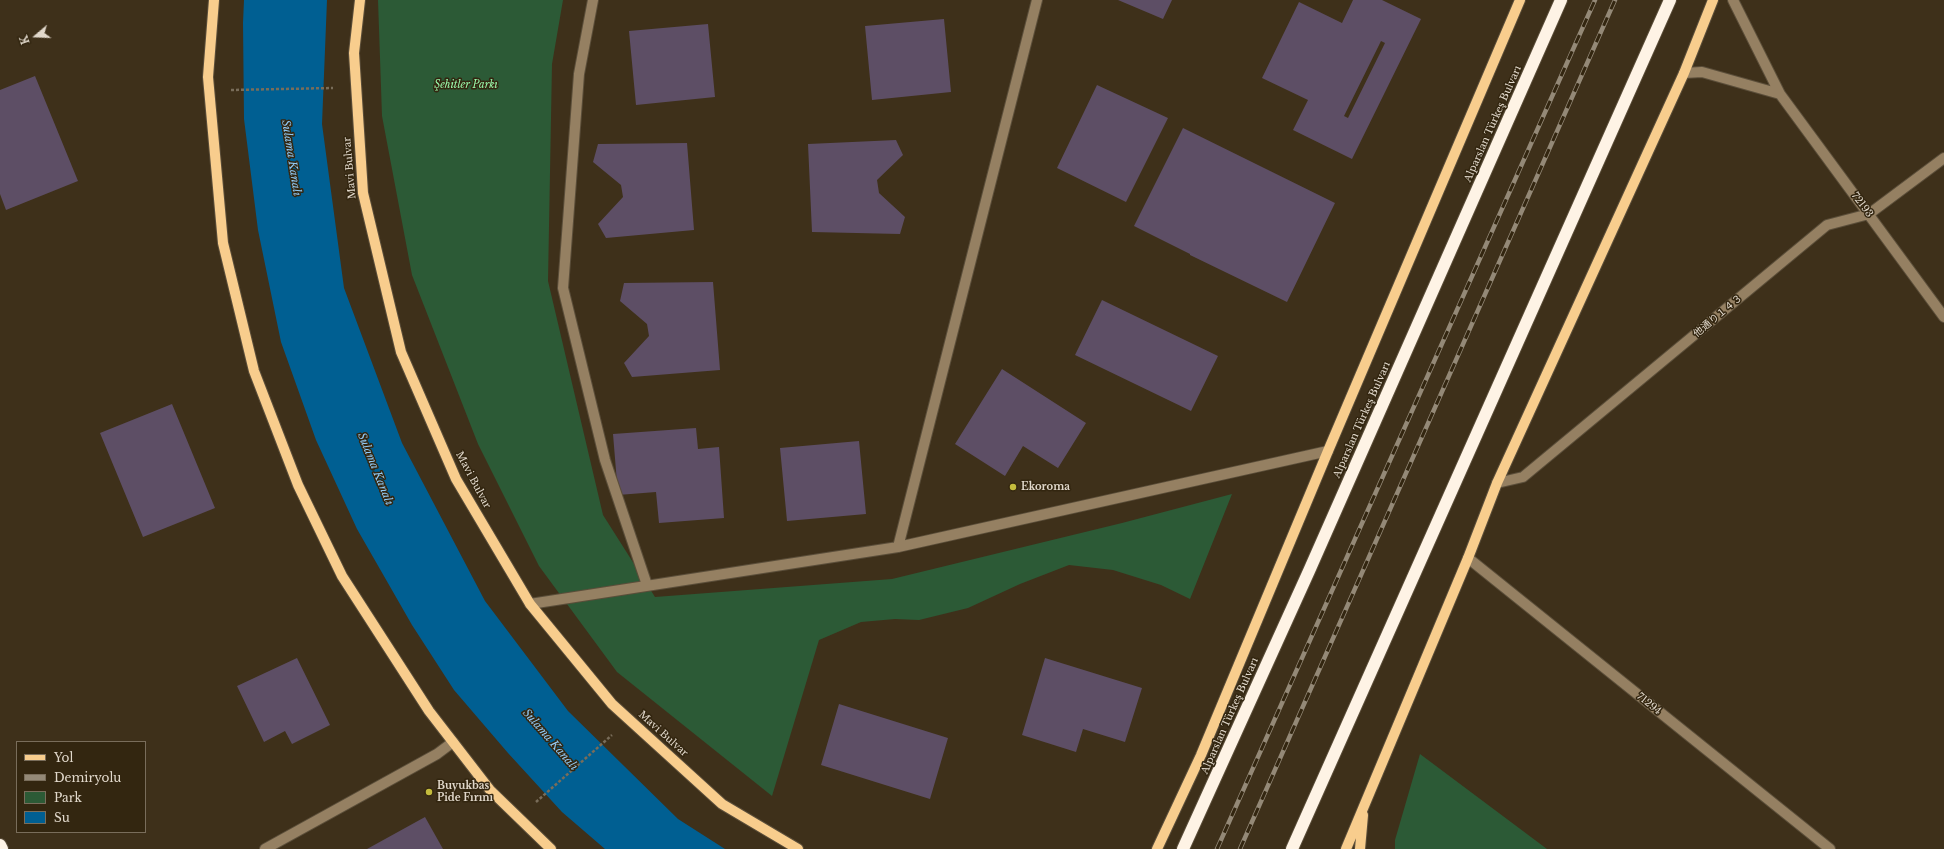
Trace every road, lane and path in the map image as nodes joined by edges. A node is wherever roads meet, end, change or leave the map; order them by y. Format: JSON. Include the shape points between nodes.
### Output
{"nodes":[{"id":1,"x":214,"y":0,"type":"edge"},
{"id":2,"x":360,"y":0,"type":"edge"},
{"id":3,"x":593,"y":0,"type":"edge"},
{"id":4,"x":1037,"y":0,"type":"edge"},
{"id":5,"x":1520,"y":0,"type":"edge"},
{"id":6,"x":1561,"y":0,"type":"edge"},
{"id":7,"x":1670,"y":0,"type":"edge"},
{"id":8,"x":1713,"y":0,"type":"edge"},
{"id":9,"x":1733,"y":0,"type":"edge"},
{"id":10,"x":1684,"y":73,"type":"junction"},
{"id":11,"x":333,"y":88,"type":"dead end"},
{"id":12,"x":230,"y":90,"type":"dead end"},
{"id":13,"x":1780,"y":94,"type":"junction"},
{"id":14,"x":1944,"y":158,"type":"edge"},
{"id":15,"x":1869,"y":214,"type":"junction"},
{"id":16,"x":1944,"y":317,"type":"edge"},
{"id":17,"x":1328,"y":452,"type":"junction"},
{"id":18,"x":1497,"y":483,"type":"junction"},
{"id":19,"x":898,"y":547,"type":"junction"},
{"id":20,"x":1468,"y":558,"type":"junction"},
{"id":21,"x":648,"y":585,"type":"junction"},
{"id":22,"x":530,"y":604,"type":"junction"},
{"id":23,"x":613,"y":734,"type":"dead end"},
{"id":24,"x":453,"y":742,"type":"junction"},
{"id":25,"x":1365,"y":801,"type":"junction"},
{"id":26,"x":535,"y":804,"type":"dead end"},
{"id":27,"x":0,"y":845,"type":"edge"},
{"id":28,"x":2,"y":849,"type":"edge"},
{"id":29,"x":265,"y":849,"type":"edge"},
{"id":30,"x":551,"y":849,"type":"edge"},
{"id":31,"x":798,"y":849,"type":"edge"},
{"id":32,"x":1157,"y":849,"type":"edge"},
{"id":33,"x":1183,"y":849,"type":"edge"},
{"id":34,"x":1292,"y":849,"type":"edge"},
{"id":35,"x":1346,"y":849,"type":"edge"},
{"id":36,"x":1360,"y":849,"type":"edge"},
{"id":37,"x":1830,"y":849,"type":"edge"}],
"edges":[{"from":1,"to":24,"type":"main road","via":[[208,77],[223,243],[254,371],[298,485],[342,576],[429,711]]},
{"from":2,"to":22,"type":"main road","name":"Mavi Bulvar","via":[[354,53],[363,193],[401,352],[456,479]]},
{"from":3,"to":21,"type":"street","via":[[580,74],[563,288],[605,460]]},
{"from":4,"to":19,"type":"street"},
{"from":5,"to":17,"type":"main road","name":"Alparslan Türkeş Bulvarı"},
{"from":6,"to":33,"type":"highway","name":"Alparslan Türkeş Bulvarı","via":[[1309,571]]},
{"from":7,"to":34,"type":"highway"},
{"from":8,"to":10,"type":"main road"},
{"from":9,"to":13,"type":"street","name":"72193"},
{"from":10,"to":13,"type":"street","via":[[1702,72]]},
{"from":10,"to":18,"type":"main road"},
{"from":11,"to":12,"type":"path"},
{"from":13,"to":15,"type":"street","name":"72193"},
{"from":14,"to":15,"type":"street","name":"他通り１４３"},
{"from":15,"to":16,"type":"street","name":"72193"},
{"from":15,"to":18,"type":"street","name":"他通り１４３","via":[[1827,225],[1523,477]]},
{"from":17,"to":19,"type":"street"},
{"from":17,"to":32,"type":"main road","name":"Alparslan Türkeş Bulvarı","via":[[1202,755]]},
{"from":18,"to":20,"type":"main road"},
{"from":19,"to":21,"type":"street"},
{"from":20,"to":25,"type":"main road"},
{"from":20,"to":37,"type":"street","name":"71294"},
{"from":21,"to":22,"type":"street"},
{"from":22,"to":31,"type":"main road","name":"Mavi Bulvar","via":[[612,704],[722,804]]},
{"from":23,"to":26,"type":"path"},
{"from":24,"to":29,"type":"street","via":[[437,754]]},
{"from":24,"to":30,"type":"main road","via":[[490,790]]},
{"from":25,"to":35,"type":"main road"},
{"from":25,"to":36,"type":"main road"},
{"from":27,"to":28,"type":"highway"}]}
